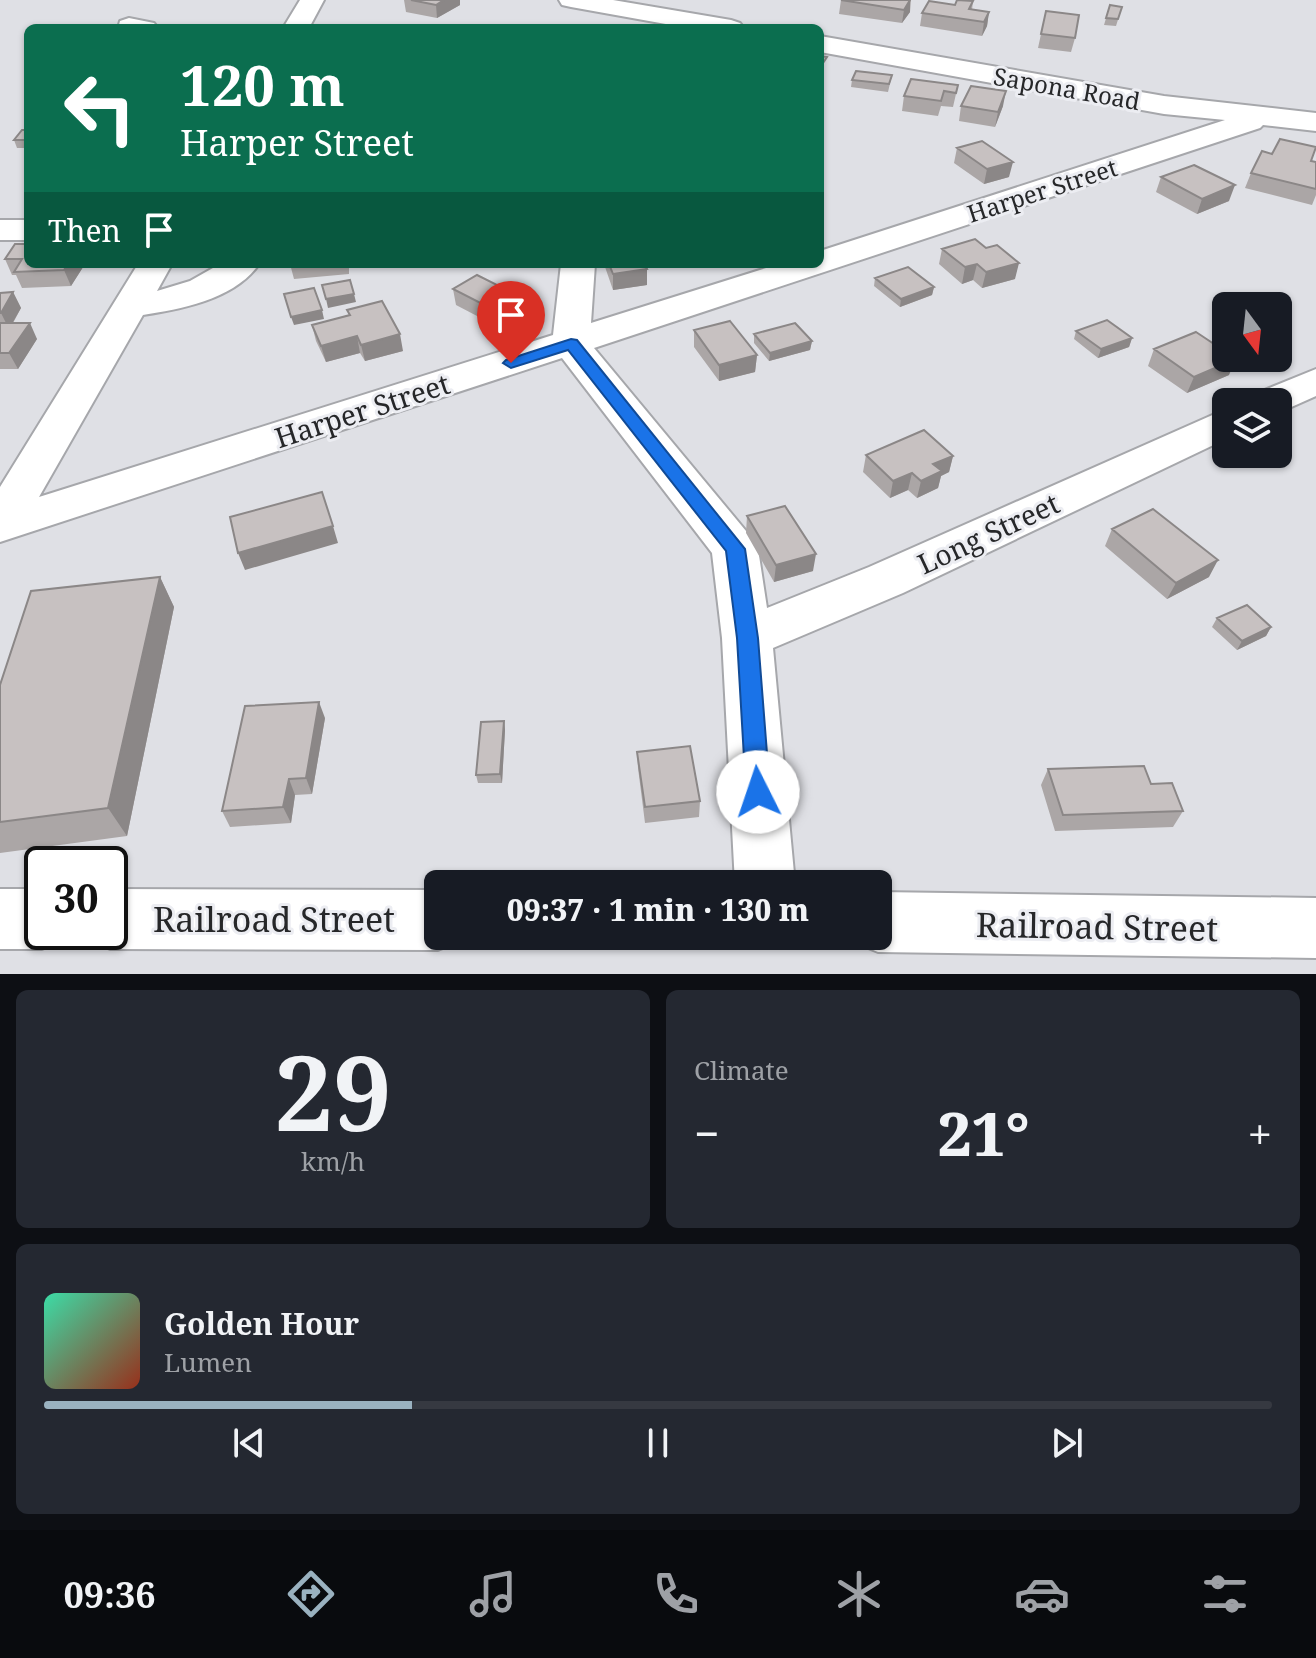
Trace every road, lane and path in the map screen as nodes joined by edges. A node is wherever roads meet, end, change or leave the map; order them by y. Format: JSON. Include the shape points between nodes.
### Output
{"nodes":[{"id":1,"x":312,"y":0,"type":"edge"},
{"id":2,"x":571,"y":0,"type":"edge"},
{"id":3,"x":708,"y":0,"type":"edge"},
{"id":4,"x":599,"y":16,"type":"edge"},
{"id":5,"x":298,"y":24,"type":"edge"},
{"id":6,"x":690,"y":24,"type":"edge"},
{"id":7,"x":722,"y":24,"type":"edge"},
{"id":8,"x":824,"y":45,"type":"edge"},
{"id":9,"x":1291,"y":120,"type":"edge"},
{"id":10,"x":1316,"y":144,"type":"edge"},
{"id":11,"x":0,"y":230,"type":"edge"},
{"id":12,"x":24,"y":230,"type":"edge"},
{"id":13,"x":824,"y":261,"type":"edge"},
{"id":14,"x":152,"y":268,"type":"edge"},
{"id":15,"x":236,"y":268,"type":"edge"},
{"id":16,"x":578,"y":268,"type":"edge"},
{"id":17,"x":803,"y":268,"type":"edge"},
{"id":18,"x":128,"y":306,"type":"junction"},
{"id":19,"x":571,"y":344,"type":"junction"},
{"id":20,"x":1316,"y":381,"type":"edge"},
{"id":21,"x":1292,"y":392,"type":"edge"},
{"id":22,"x":1212,"y":429,"type":"edge"},
{"id":23,"x":0,"y":526,"type":"edge"},
{"id":24,"x":747,"y":638,"type":"junction"},
{"id":25,"x":764,"y":870,"type":"edge"},
{"id":26,"x":0,"y":919,"type":"edge"},
{"id":27,"x":24,"y":919,"type":"edge"},
{"id":28,"x":128,"y":919,"type":"edge"},
{"id":29,"x":424,"y":920,"type":"edge"},
{"id":30,"x":892,"y":922,"type":"edge"},
{"id":31,"x":1316,"y":928,"type":"edge"}],
"edges":[{"from":1,"to":5,"type":"street"},
{"from":2,"to":4,"type":"street"},
{"from":3,"to":7,"type":"street"},
{"from":4,"to":6,"type":"street"},
{"from":8,"to":9,"type":"street","name":"Sapona Road","via":[[1123,98]]},
{"from":9,"to":10,"type":"street"},
{"from":9,"to":13,"type":"street","name":"Harper Street"},
{"from":11,"to":12,"type":"street"},
{"from":14,"to":18,"type":"street"},
{"from":15,"to":18,"type":"street","via":[[189,295]]},
{"from":16,"to":19,"type":"street"},
{"from":17,"to":19,"type":"street","name":"Harper Street"},
{"from":18,"to":23,"type":"street"},
{"from":19,"to":23,"type":"street","name":"Harper Street"},
{"from":19,"to":24,"type":"street","via":[[735,549]]},
{"from":20,"to":21,"type":"street"},
{"from":22,"to":24,"type":"street","name":"Long Street"},
{"from":24,"to":25,"type":"street"},
{"from":26,"to":27,"type":"street"},
{"from":28,"to":29,"type":"street","name":"Railroad Street"},
{"from":30,"to":31,"type":"street","name":"Railroad Street"}]}
